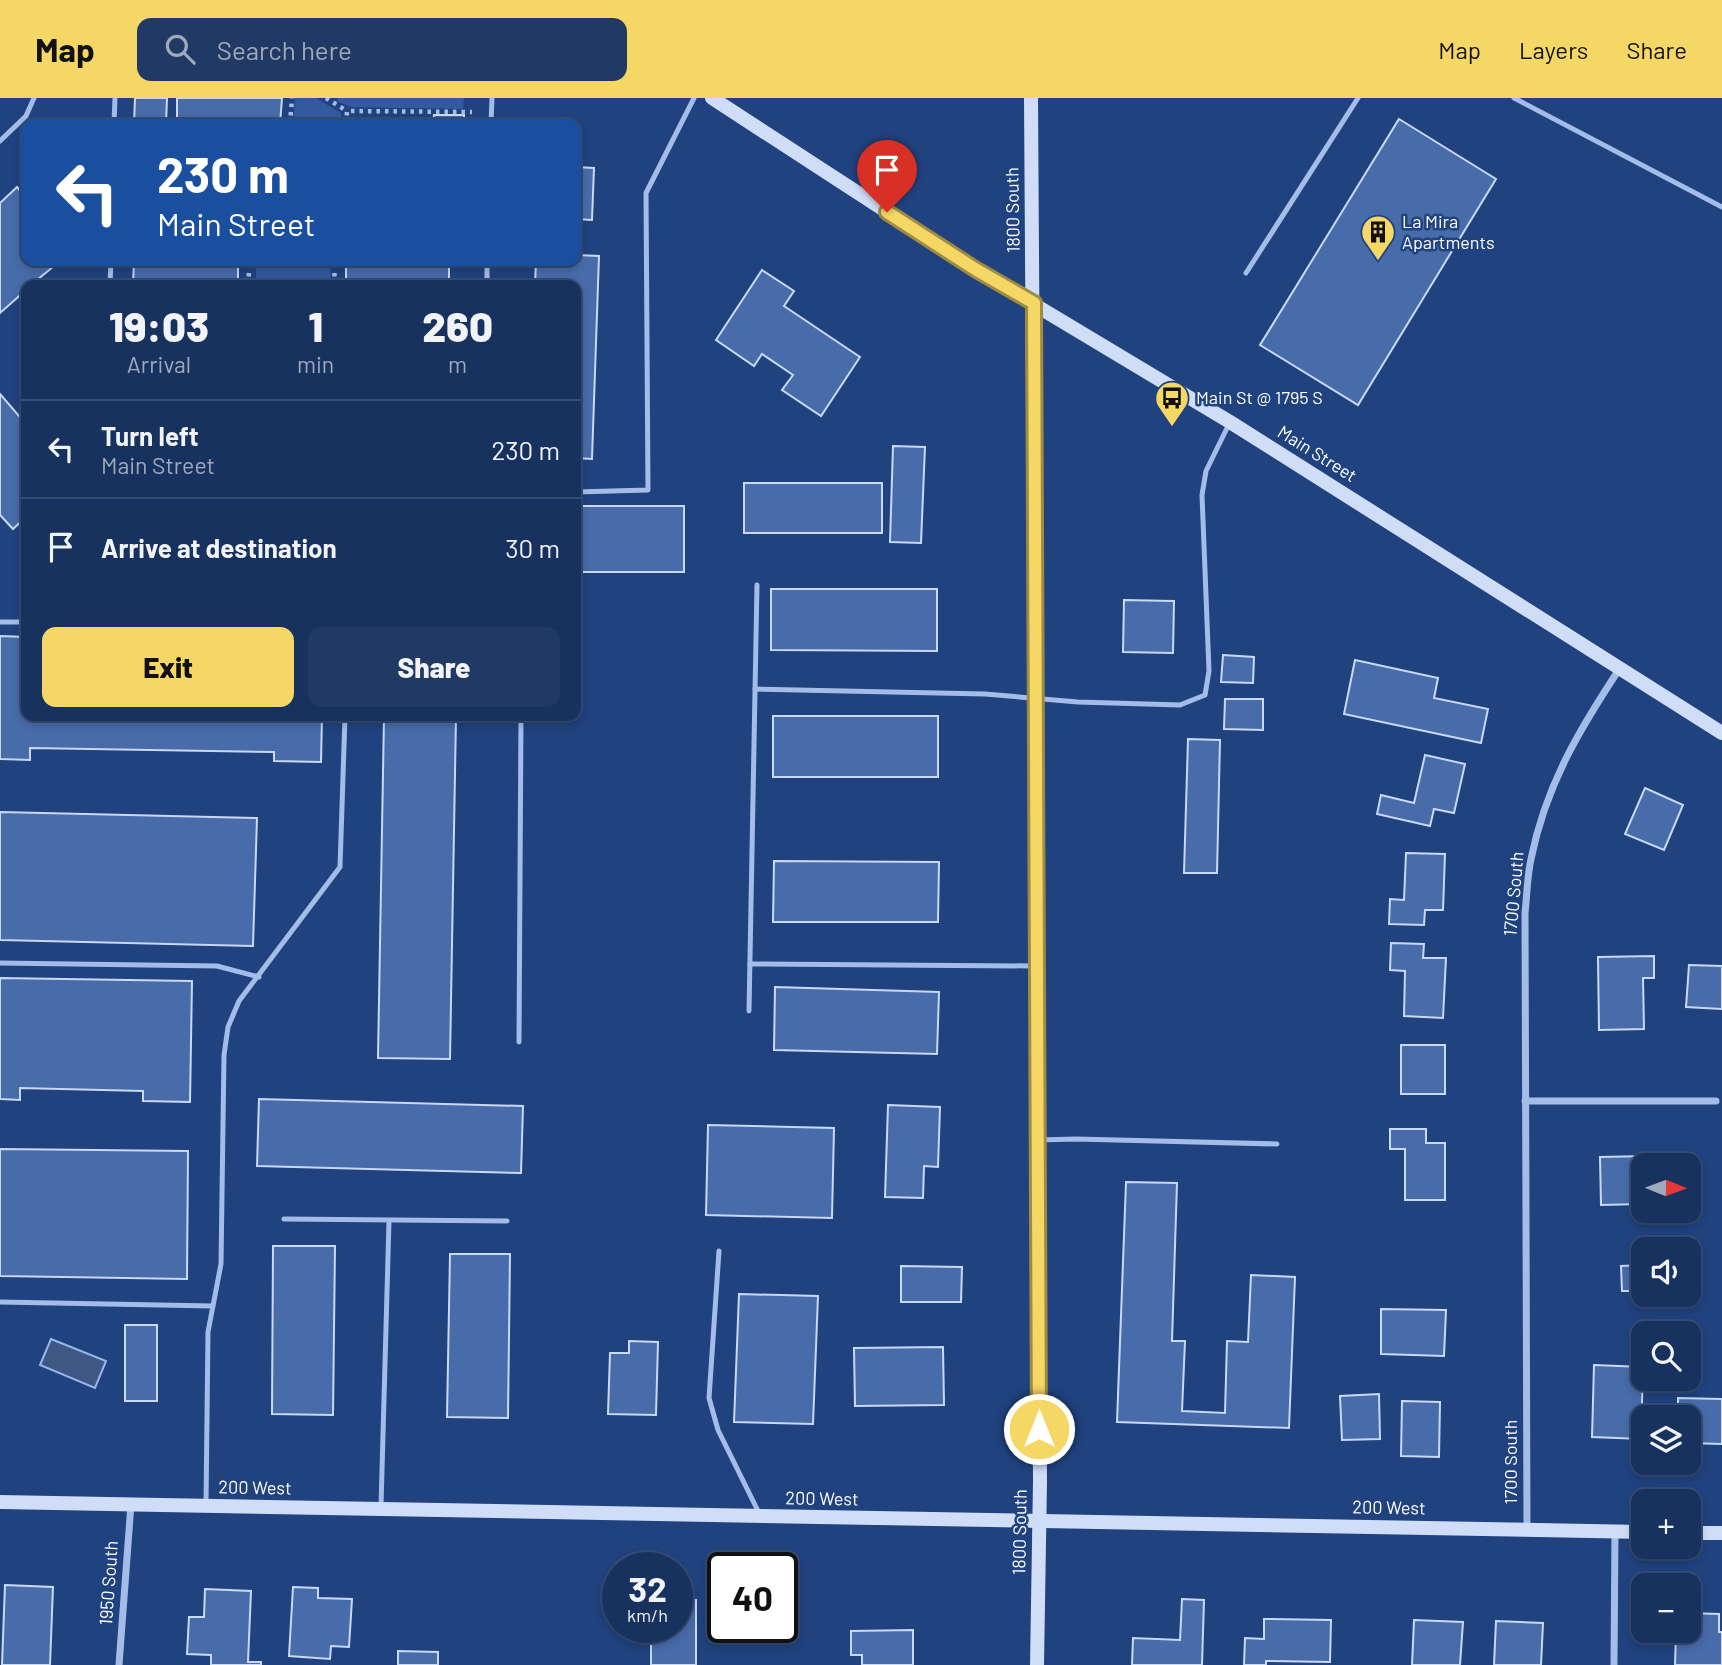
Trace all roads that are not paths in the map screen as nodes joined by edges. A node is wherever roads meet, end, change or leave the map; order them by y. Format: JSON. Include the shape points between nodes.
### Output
{"nodes":[{"id":1,"x":34,"y":98,"type":"edge"},
{"id":2,"x":115,"y":98,"type":"edge"},
{"id":3,"x":492,"y":98,"type":"edge"},
{"id":4,"x":694,"y":98,"type":"edge"},
{"id":5,"x":712,"y":98,"type":"edge"},
{"id":6,"x":1031,"y":98,"type":"edge"},
{"id":7,"x":1357,"y":98,"type":"edge"},
{"id":8,"x":1514,"y":98,"type":"edge"},
{"id":9,"x":23,"y":119,"type":"edge"},
{"id":10,"x":114,"y":119,"type":"edge"},
{"id":11,"x":491,"y":119,"type":"edge"},
{"id":12,"x":21,"y":121,"type":"edge"},
{"id":13,"x":0,"y":141,"type":"edge"},
{"id":14,"x":1722,"y":207,"type":"edge"},
{"id":15,"x":1246,"y":273,"type":"dead end"},
{"id":16,"x":1034,"y":303,"type":"junction"},
{"id":17,"x":1230,"y":422,"type":"junction"},
{"id":18,"x":581,"y":492,"type":"edge"},
{"id":19,"x":757,"y":585,"type":"dead end"},
{"id":20,"x":0,"y":622,"type":"edge"},
{"id":21,"x":21,"y":622,"type":"edge"},
{"id":22,"x":1620,"y":668,"type":"junction"},
{"id":23,"x":755,"y":689,"type":"junction"},
{"id":24,"x":1035,"y":698,"type":"junction"},
{"id":25,"x":345,"y":721,"type":"edge"},
{"id":26,"x":521,"y":721,"type":"edge"},
{"id":27,"x":1722,"y":733,"type":"edge"},
{"id":28,"x":0,"y":963,"type":"edge"},
{"id":29,"x":750,"y":964,"type":"junction"},
{"id":30,"x":1037,"y":966,"type":"junction"},
{"id":31,"x":259,"y":977,"type":"junction"},
{"id":32,"x":749,"y":1011,"type":"dead end"},
{"id":33,"x":519,"y":1042,"type":"dead end"},
{"id":34,"x":1525,"y":1101,"type":"junction"},
{"id":35,"x":1716,"y":1101,"type":"dead end"},
{"id":36,"x":1038,"y":1140,"type":"junction"},
{"id":37,"x":1277,"y":1144,"type":"dead end"},
{"id":38,"x":284,"y":1219,"type":"dead end"},
{"id":39,"x":389,"y":1221,"type":"junction"},
{"id":40,"x":507,"y":1221,"type":"dead end"},
{"id":41,"x":719,"y":1251,"type":"dead end"},
{"id":42,"x":0,"y":1302,"type":"edge"},
{"id":43,"x":213,"y":1306,"type":"junction"},
{"id":44,"x":0,"y":1502,"type":"edge"},
{"id":45,"x":131,"y":1504,"type":"junction"},
{"id":46,"x":206,"y":1506,"type":"junction"},
{"id":47,"x":381,"y":1509,"type":"junction"},
{"id":48,"x":762,"y":1517,"type":"junction"},
{"id":49,"x":1040,"y":1521,"type":"junction"},
{"id":50,"x":1527,"y":1530,"type":"junction"},
{"id":51,"x":1615,"y":1531,"type":"junction"},
{"id":52,"x":1631,"y":1532,"type":"edge"},
{"id":53,"x":1701,"y":1533,"type":"edge"},
{"id":54,"x":1722,"y":1533,"type":"edge"},
{"id":55,"x":119,"y":1665,"type":"edge"},
{"id":56,"x":1037,"y":1665,"type":"edge"},
{"id":57,"x":1614,"y":1665,"type":"edge"}],
"edges":[{"from":1,"to":9,"type":"lane"},
{"from":2,"to":10,"type":"lane"},
{"from":3,"to":11,"type":"lane"},
{"from":4,"to":18,"type":"lane","via":[[646,193],[648,490]]},
{"from":5,"to":16,"type":"street","name":"Main Street"},
{"from":6,"to":16,"type":"street","name":"1800 South"},
{"from":7,"to":15,"type":"lane"},
{"from":8,"to":14,"type":"lane"},
{"from":12,"to":13,"type":"lane"},
{"from":16,"to":17,"type":"street","name":"Main Street"},
{"from":16,"to":24,"type":"street","name":"1800 South"},
{"from":17,"to":22,"type":"street","name":"Main Street"},
{"from":17,"to":24,"type":"lane","via":[[1206,471],[1202,495],[1209,671],[1205,695],[1180,705]]},
{"from":19,"to":23,"type":"lane"},
{"from":20,"to":21,"type":"lane"},
{"from":22,"to":27,"type":"street","name":"Main Street"},
{"from":22,"to":34,"type":"street","name":"1700 South","via":[[1563,762],[1543,811],[1530,862],[1525,914]]},
{"from":23,"to":24,"type":"lane"},
{"from":23,"to":29,"type":"lane"},
{"from":24,"to":30,"type":"street","name":"1800 South"},
{"from":25,"to":31,"type":"lane","via":[[341,867]]},
{"from":26,"to":33,"type":"lane"},
{"from":28,"to":31,"type":"lane","via":[[217,966]]},
{"from":29,"to":30,"type":"lane"},
{"from":29,"to":32,"type":"lane"},
{"from":30,"to":36,"type":"street","name":"1800 South"},
{"from":31,"to":43,"type":"lane","via":[[239,1001],[223,1055],[221,1264]]},
{"from":34,"to":35,"type":"street"},
{"from":34,"to":50,"type":"street","name":"1700 South"},
{"from":36,"to":37,"type":"lane"},
{"from":36,"to":49,"type":"street","name":"1800 South"},
{"from":38,"to":39,"type":"lane"},
{"from":39,"to":40,"type":"lane"},
{"from":39,"to":47,"type":"lane"},
{"from":41,"to":48,"type":"lane","via":[[709,1398],[718,1430]]},
{"from":42,"to":43,"type":"lane"},
{"from":43,"to":46,"type":"lane","via":[[208,1332]]},
{"from":44,"to":45,"type":"street","name":"200 West"},
{"from":45,"to":46,"type":"street","name":"200 West"},
{"from":45,"to":55,"type":"street","name":"1950 South"},
{"from":46,"to":47,"type":"street","name":"200 West"},
{"from":47,"to":48,"type":"street","name":"200 West"},
{"from":48,"to":49,"type":"street","name":"200 West"},
{"from":49,"to":50,"type":"street","name":"200 West"},
{"from":49,"to":56,"type":"street","name":"1800 South"},
{"from":50,"to":51,"type":"street","name":"200 West"},
{"from":51,"to":52,"type":"street","name":"200 West"},
{"from":51,"to":57,"type":"street"},
{"from":53,"to":54,"type":"street"}]}
